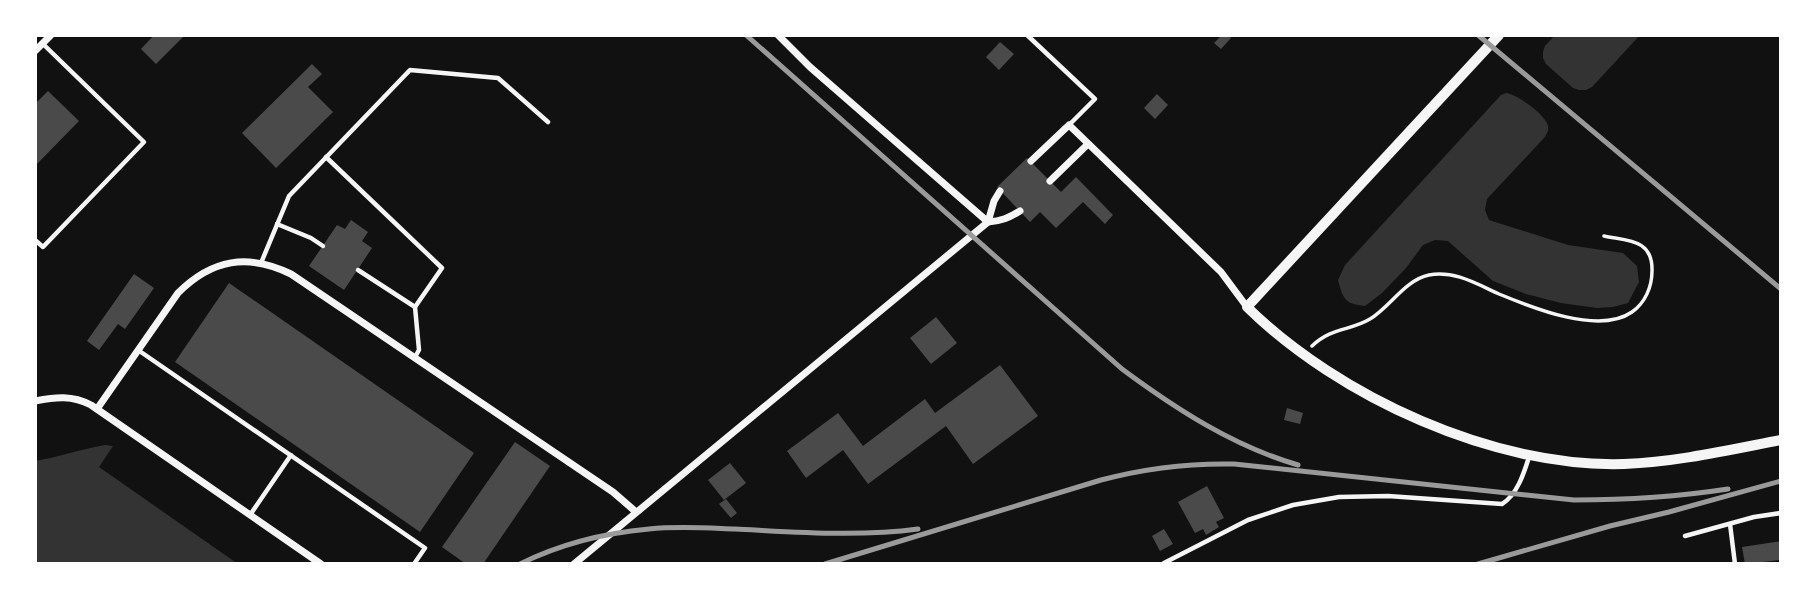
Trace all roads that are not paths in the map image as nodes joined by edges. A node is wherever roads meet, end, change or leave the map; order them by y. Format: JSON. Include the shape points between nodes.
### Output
{"nodes":[{"id":1,"x":51,"y":35,"type":"edge"},
{"id":2,"x":778,"y":35,"type":"edge"},
{"id":3,"x":1027,"y":35,"type":"edge"},
{"id":4,"x":1499,"y":35,"type":"edge"},
{"id":5,"x":42,"y":43,"type":"junction"},
{"id":6,"x":35,"y":51,"type":"edge"},
{"id":7,"x":548,"y":122,"type":"dead end"},
{"id":8,"x":1069,"y":125,"type":"junction"},
{"id":9,"x":1088,"y":144,"type":"junction"},
{"id":10,"x":326,"y":157,"type":"junction"},
{"id":11,"x":1031,"y":161,"type":"dead end"},
{"id":12,"x":1050,"y":181,"type":"dead end"},
{"id":13,"x":1000,"y":191,"type":"dead end"},
{"id":14,"x":1020,"y":211,"type":"dead end"},
{"id":15,"x":988,"y":222,"type":"junction"},
{"id":16,"x":277,"y":224,"type":"junction"},
{"id":17,"x":35,"y":240,"type":"edge"},
{"id":18,"x":323,"y":246,"type":"dead end"},
{"id":19,"x":261,"y":263,"type":"junction"},
{"id":20,"x":358,"y":270,"type":"dead end"},
{"id":21,"x":415,"y":307,"type":"junction"},
{"id":22,"x":1247,"y":307,"type":"junction"},
{"id":23,"x":138,"y":350,"type":"junction"},
{"id":24,"x":414,"y":358,"type":"junction"},
{"id":25,"x":35,"y":401,"type":"edge"},
{"id":26,"x":97,"y":409,"type":"junction"},
{"id":27,"x":1781,"y":440,"type":"edge"},
{"id":28,"x":291,"y":455,"type":"junction"},
{"id":29,"x":1530,"y":456,"type":"junction"},
{"id":30,"x":636,"y":512,"type":"junction"},
{"id":31,"x":1781,"y":513,"type":"edge"},
{"id":32,"x":250,"y":515,"type":"junction"},
{"id":33,"x":1730,"y":524,"type":"junction"},
{"id":34,"x":1685,"y":536,"type":"dead end"},
{"id":35,"x":1164,"y":563,"type":"edge"},
{"id":36,"x":321,"y":564,"type":"edge"},
{"id":37,"x":414,"y":564,"type":"edge"},
{"id":38,"x":574,"y":564,"type":"edge"},
{"id":39,"x":1735,"y":564,"type":"edge"}],
"edges":[{"from":1,"to":5,"type":"street"},
{"from":2,"to":15,"type":"street"},
{"from":3,"to":8,"type":"lane","via":[[1095,99]]},
{"from":4,"to":22,"type":"street"},
{"from":5,"to":6,"type":"street"},
{"from":5,"to":17,"type":"lane","via":[[144,142],[43,247]]},
{"from":7,"to":10,"type":"lane","via":[[498,78],[410,70]]},
{"from":8,"to":9,"type":"street"},
{"from":8,"to":11,"type":"street"},
{"from":9,"to":12,"type":"street"},
{"from":9,"to":22,"type":"street","via":[[1221,272]]},
{"from":10,"to":16,"type":"lane","via":[[289,196]]},
{"from":10,"to":21,"type":"lane","via":[[442,268]]},
{"from":13,"to":15,"type":"street"},
{"from":14,"to":15,"type":"street","via":[[1000,222]]},
{"from":15,"to":30,"type":"street"},
{"from":16,"to":18,"type":"lane"},
{"from":16,"to":19,"type":"lane"},
{"from":19,"to":23,"type":"street","via":[[229,263],[201,273],[178,293]]},
{"from":19,"to":24,"type":"street","via":[[290,274]]},
{"from":20,"to":21,"type":"lane"},
{"from":21,"to":24,"type":"lane","via":[[419,350]]},
{"from":22,"to":29,"type":"street","via":[[1304,356],[1340,379],[1409,415],[1482,444]]},
{"from":23,"to":26,"type":"street"},
{"from":23,"to":28,"type":"lane"},
{"from":24,"to":30,"type":"street","via":[[614,492]]},
{"from":25,"to":26,"type":"street","via":[[67,397]]},
{"from":26,"to":32,"type":"street"},
{"from":27,"to":29,"type":"street","via":[[1658,462],[1587,463]]},
{"from":28,"to":32,"type":"lane"},
{"from":28,"to":37,"type":"lane","via":[[425,548]]},
{"from":29,"to":35,"type":"lane","via":[[1516,488],[1502,504],[1388,496],[1339,497],[1293,505],[1248,520]]},
{"from":30,"to":38,"type":"street"},
{"from":31,"to":33,"type":"lane"},
{"from":32,"to":36,"type":"street"},
{"from":33,"to":34,"type":"lane"},
{"from":33,"to":39,"type":"lane"}]}
